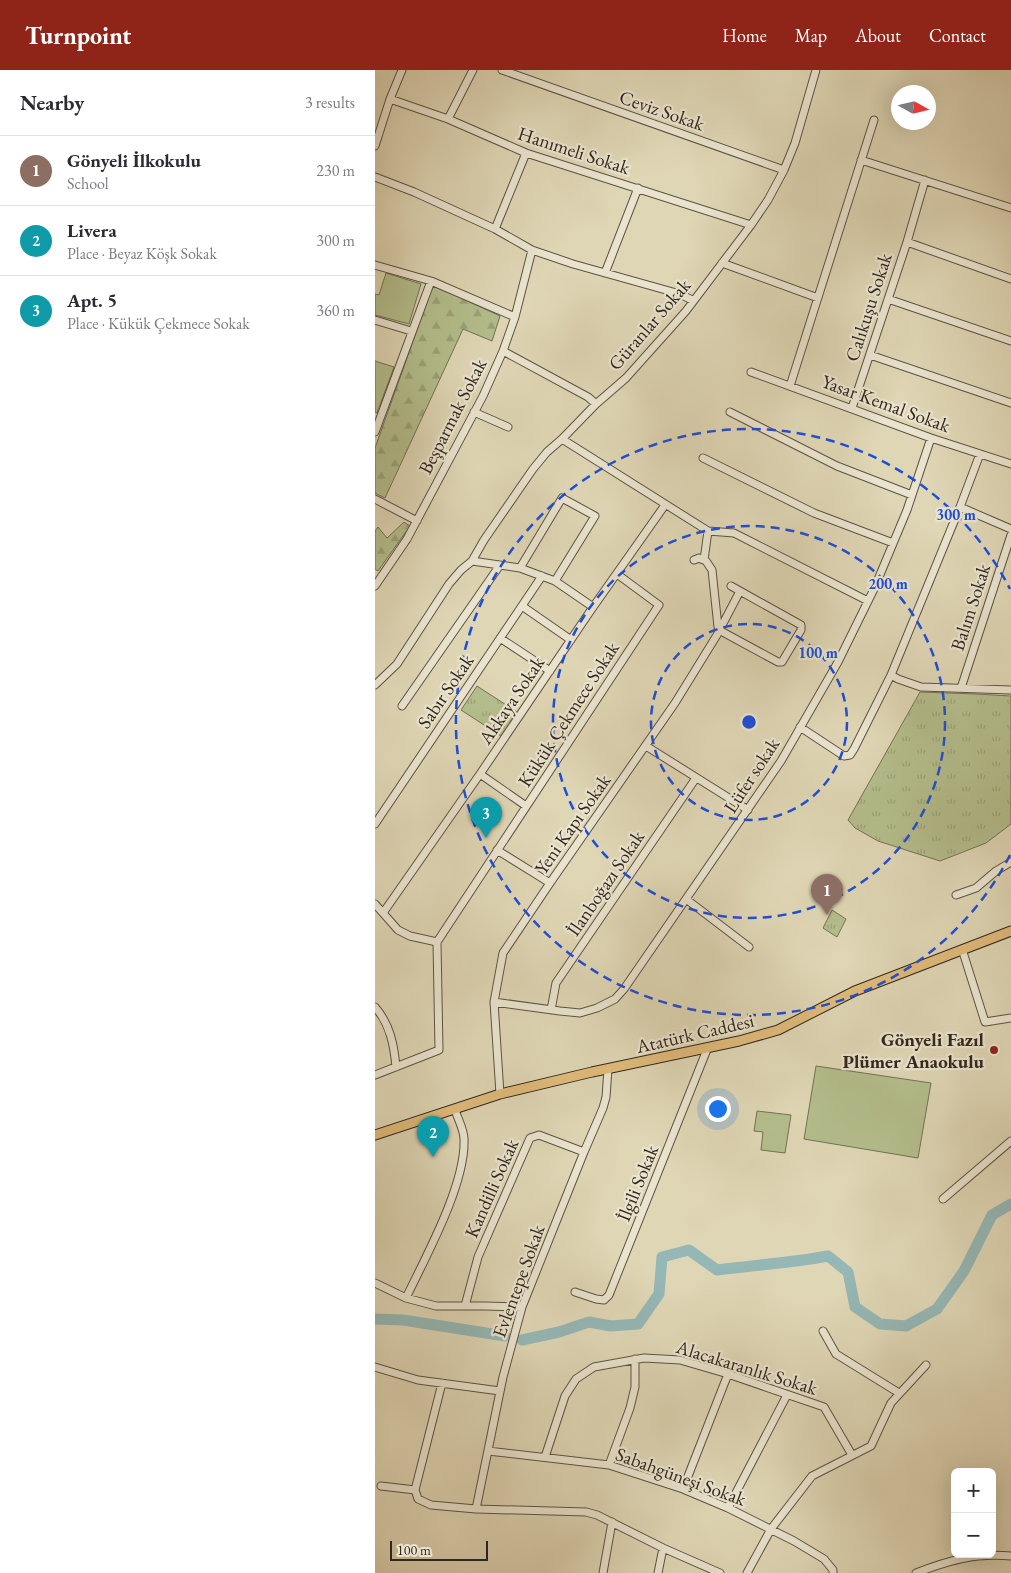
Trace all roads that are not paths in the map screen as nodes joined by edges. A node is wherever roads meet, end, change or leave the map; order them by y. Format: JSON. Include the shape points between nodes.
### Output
{"nodes":[{"id":1,"x":402,"y":70,"type":"edge"},
{"id":2,"x":473,"y":70,"type":"edge"},
{"id":3,"x":502,"y":70,"type":"edge"},
{"id":4,"x":816,"y":70,"type":"edge"},
{"id":5,"x":390,"y":99,"type":"junction"},
{"id":6,"x":448,"y":119,"type":"junction"},
{"id":7,"x":874,"y":120,"type":"dead end"},
{"id":8,"x":375,"y":146,"type":"edge"},
{"id":9,"x":526,"y":153,"type":"junction"},
{"id":10,"x":861,"y":160,"type":"junction"},
{"id":11,"x":784,"y":170,"type":"junction"},
{"id":12,"x":375,"y":177,"type":"edge"},
{"id":13,"x":925,"y":180,"type":"junction"},
{"id":14,"x":638,"y":188,"type":"junction"},
{"id":15,"x":1011,"y":208,"type":"edge"},
{"id":16,"x":751,"y":225,"type":"junction"},
{"id":17,"x":495,"y":229,"type":"junction"},
{"id":18,"x":907,"y":242,"type":"junction"},
{"id":19,"x":532,"y":250,"type":"junction"},
{"id":20,"x":722,"y":263,"type":"junction"},
{"id":21,"x":375,"y":265,"type":"edge"},
{"id":22,"x":605,"y":273,"type":"junction"},
{"id":23,"x":1011,"y":279,"type":"edge"},
{"id":24,"x":431,"y":281,"type":"junction"},
{"id":25,"x":818,"y":298,"type":"junction"},
{"id":26,"x":888,"y":298,"type":"junction"},
{"id":27,"x":693,"y":300,"type":"junction"},
{"id":28,"x":515,"y":317,"type":"junction"},
{"id":29,"x":375,"y":320,"type":"edge"},
{"id":30,"x":411,"y":331,"type":"junction"},
{"id":31,"x":1011,"y":341,"type":"edge"},
{"id":32,"x":503,"y":351,"type":"junction"},
{"id":33,"x":870,"y":355,"type":"junction"},
{"id":34,"x":751,"y":372,"type":"dead end"},
{"id":35,"x":790,"y":386,"type":"junction"},
{"id":36,"x":1011,"y":403,"type":"edge"},
{"id":37,"x":595,"y":404,"type":"junction"},
{"id":38,"x":852,"y":408,"type":"junction"},
{"id":39,"x":474,"y":412,"type":"junction"},
{"id":40,"x":729,"y":412,"type":"dead end"},
{"id":41,"x":377,"y":418,"type":"edge"},
{"id":42,"x":508,"y":427,"type":"dead end"},
{"id":43,"x":375,"y":432,"type":"edge"},
{"id":44,"x":931,"y":438,"type":"junction"},
{"id":45,"x":562,"y":439,"type":"junction"},
{"id":46,"x":980,"y":454,"type":"junction"},
{"id":47,"x":703,"y":458,"type":"dead end"},
{"id":48,"x":1011,"y":464,"type":"edge"},
{"id":49,"x":912,"y":495,"type":"junction"},
{"id":50,"x":375,"y":499,"type":"edge"},
{"id":51,"x":665,"y":505,"type":"junction"},
{"id":52,"x":961,"y":508,"type":"junction"},
{"id":53,"x":417,"y":521,"type":"junction"},
{"id":54,"x":1011,"y":529,"type":"edge"},
{"id":55,"x":708,"y":531,"type":"junction"},
{"id":56,"x":1011,"y":535,"type":"edge"},
{"id":57,"x":893,"y":543,"type":"junction"},
{"id":58,"x":694,"y":560,"type":"dead end"},
{"id":59,"x":704,"y":560,"type":"junction"},
{"id":60,"x":472,"y":561,"type":"junction"},
{"id":61,"x":500,"y":565,"type":"junction"},
{"id":62,"x":520,"y":568,"type":"junction"},
{"id":63,"x":617,"y":574,"type":"junction"},
{"id":64,"x":377,"y":576,"type":"edge"},
{"id":65,"x":542,"y":576,"type":"junction"},
{"id":66,"x":555,"y":581,"type":"junction"},
{"id":67,"x":375,"y":586,"type":"edge"},
{"id":68,"x":731,"y":586,"type":"dead end"},
{"id":69,"x":740,"y":591,"type":"junction"},
{"id":70,"x":868,"y":601,"type":"junction"},
{"id":71,"x":521,"y":606,"type":"junction"},
{"id":72,"x":593,"y":607,"type":"junction"},
{"id":73,"x":719,"y":630,"type":"junction"},
{"id":74,"x":500,"y":638,"type":"junction"},
{"id":75,"x":571,"y":640,"type":"junction"},
{"id":76,"x":549,"y":672,"type":"junction"},
{"id":77,"x":891,"y":675,"type":"junction"},
{"id":78,"x":375,"y":685,"type":"edge"},
{"id":79,"x":961,"y":688,"type":"junction"},
{"id":80,"x":1011,"y":690,"type":"edge"},
{"id":81,"x":402,"y":706,"type":"dead end"},
{"id":82,"x":800,"y":727,"type":"junction"},
{"id":83,"x":646,"y":746,"type":"junction"},
{"id":84,"x":480,"y":774,"type":"junction"},
{"id":85,"x":696,"y":778,"type":"junction"},
{"id":86,"x":527,"y":806,"type":"junction"},
{"id":87,"x":748,"y":810,"type":"junction"},
{"id":88,"x":375,"y":824,"type":"edge"},
{"id":89,"x":497,"y":850,"type":"junction"},
{"id":90,"x":1011,"y":862,"type":"edge"},
{"id":91,"x":550,"y":883,"type":"junction"},
{"id":92,"x":956,"y":895,"type":"dead end"},
{"id":93,"x":686,"y":899,"type":"junction"},
{"id":94,"x":375,"y":904,"type":"edge"},
{"id":95,"x":383,"y":912,"type":"junction"},
{"id":96,"x":1011,"y":931,"type":"edge"},
{"id":97,"x":437,"y":942,"type":"junction"},
{"id":98,"x":749,"y":947,"type":"dead end"},
{"id":99,"x":962,"y":949,"type":"junction"},
{"id":100,"x":494,"y":1002,"type":"junction"},
{"id":101,"x":375,"y":1007,"type":"edge"},
{"id":102,"x":551,"y":1010,"type":"junction"},
{"id":103,"x":1011,"y":1018,"type":"edge"},
{"id":104,"x":708,"y":1047,"type":"junction"},
{"id":105,"x":396,"y":1067,"type":"junction"},
{"id":106,"x":608,"y":1069,"type":"junction"},
{"id":107,"x":375,"y":1075,"type":"edge"},
{"id":108,"x":500,"y":1094,"type":"junction"},
{"id":109,"x":455,"y":1110,"type":"junction"},
{"id":110,"x":375,"y":1135,"type":"edge"},
{"id":111,"x":1011,"y":1141,"type":"edge"},
{"id":112,"x":584,"y":1152,"type":"junction"},
{"id":113,"x":943,"y":1199,"type":"dead end"},
{"id":114,"x":375,"y":1283,"type":"edge"},
{"id":115,"x":575,"y":1292,"type":"dead end"},
{"id":116,"x":406,"y":1298,"type":"junction"},
{"id":117,"x":465,"y":1306,"type":"junction"},
{"id":118,"x":522,"y":1307,"type":"junction"},
{"id":119,"x":823,"y":1331,"type":"dead end"},
{"id":120,"x":635,"y":1359,"type":"junction"},
{"id":121,"x":926,"y":1365,"type":"dead end"},
{"id":122,"x":375,"y":1366,"type":"edge"},
{"id":123,"x":728,"y":1374,"type":"junction"},
{"id":124,"x":442,"y":1383,"type":"junction"},
{"id":125,"x":500,"y":1391,"type":"junction"},
{"id":126,"x":899,"y":1393,"type":"junction"},
{"id":127,"x":787,"y":1395,"type":"junction"},
{"id":128,"x":488,"y":1450,"type":"junction"},
{"id":129,"x":851,"y":1455,"type":"junction"},
{"id":130,"x":545,"y":1457,"type":"junction"},
{"id":131,"x":609,"y":1465,"type":"junction"},
{"id":132,"x":381,"y":1486,"type":"dead end"},
{"id":133,"x":683,"y":1489,"type":"junction"},
{"id":134,"x":415,"y":1490,"type":"junction"},
{"id":135,"x":728,"y":1508,"type":"junction"},
{"id":136,"x":476,"y":1509,"type":"junction"},
{"id":137,"x":612,"y":1522,"type":"junction"},
{"id":138,"x":771,"y":1529,"type":"junction"},
{"id":139,"x":663,"y":1548,"type":"junction"},
{"id":140,"x":1011,"y":1556,"type":"edge"},
{"id":141,"x":603,"y":1573,"type":"edge"},
{"id":142,"x":658,"y":1573,"type":"edge"},
{"id":143,"x":720,"y":1573,"type":"edge"},
{"id":144,"x":747,"y":1573,"type":"edge"},
{"id":145,"x":833,"y":1573,"type":"edge"},
{"id":146,"x":916,"y":1573,"type":"edge"}],
"edges":[{"from":1,"to":5,"type":"street"},
{"from":2,"to":6,"type":"street"},
{"from":3,"to":11,"type":"street","name":"Ceviz Sokak"},
{"from":4,"to":11,"type":"street","name":"Güranlar Sokak"},
{"from":5,"to":6,"type":"street","name":"Hanımeli Sokak"},
{"from":5,"to":8,"type":"street"},
{"from":6,"to":9,"type":"street","name":"Hanımeli Sokak"},
{"from":7,"to":10,"type":"street"},
{"from":9,"to":14,"type":"street","name":"Hanımeli Sokak"},
{"from":9,"to":17,"type":"street"},
{"from":10,"to":13,"type":"street"},
{"from":10,"to":25,"type":"street"},
{"from":11,"to":16,"type":"street","name":"Güranlar Sokak"},
{"from":12,"to":17,"type":"street"},
{"from":13,"to":15,"type":"street"},
{"from":13,"to":18,"type":"street","name":"Calıkuşu Sokak"},
{"from":14,"to":16,"type":"street","name":"Hanımeli Sokak"},
{"from":14,"to":22,"type":"street"},
{"from":16,"to":20,"type":"street","name":"Güranlar Sokak"},
{"from":17,"to":19,"type":"street"},
{"from":18,"to":23,"type":"street"},
{"from":18,"to":26,"type":"street","name":"Calıkuşu Sokak"},
{"from":19,"to":22,"type":"street"},
{"from":19,"to":28,"type":"street","name":"Beşparmak Sokak"},
{"from":20,"to":25,"type":"street"},
{"from":20,"to":27,"type":"street","name":"Güranlar Sokak"},
{"from":21,"to":24,"type":"street"},
{"from":22,"to":27,"type":"street"},
{"from":24,"to":28,"type":"street"},
{"from":24,"to":30,"type":"street"},
{"from":25,"to":35,"type":"street"},
{"from":26,"to":31,"type":"street"},
{"from":26,"to":33,"type":"street","name":"Calıkuşu Sokak"},
{"from":27,"to":37,"type":"street","name":"Güranlar Sokak","via":[[626,378]]},
{"from":28,"to":32,"type":"street","name":"Beşparmak Sokak"},
{"from":29,"to":30,"type":"street"},
{"from":30,"to":41,"type":"street"},
{"from":32,"to":37,"type":"street"},
{"from":32,"to":39,"type":"street","name":"Beşparmak Sokak"},
{"from":33,"to":36,"type":"street"},
{"from":33,"to":38,"type":"street","name":"Calıkuşu Sokak"},
{"from":34,"to":35,"type":"street","name":"Yasar Kemal Sokak"},
{"from":35,"to":38,"type":"street","name":"Yasar Kemal Sokak"},
{"from":37,"to":45,"type":"street","name":"Güranlar Sokak"},
{"from":38,"to":44,"type":"street","name":"Yasar Kemal Sokak"},
{"from":39,"to":42,"type":"street"},
{"from":39,"to":53,"type":"street","name":"Beşparmak Sokak"},
{"from":40,"to":49,"type":"street","via":[[837,466]]},
{"from":41,"to":43,"type":"street"},
{"from":44,"to":46,"type":"street","name":"Yasar Kemal Sokak"},
{"from":44,"to":49,"type":"street","name":"Lüfer sokak"},
{"from":45,"to":51,"type":"street"},
{"from":45,"to":60,"type":"street","name":"Güranlar Sokak","via":[[533,469]]},
{"from":46,"to":48,"type":"street","name":"Yasar Kemal Sokak"},
{"from":46,"to":52,"type":"street"},
{"from":47,"to":57,"type":"street","via":[[814,513]]},
{"from":49,"to":57,"type":"street","name":"Lüfer sokak"},
{"from":50,"to":53,"type":"street"},
{"from":51,"to":55,"type":"street"},
{"from":51,"to":63,"type":"street","name":"Akkaya Sokak"},
{"from":52,"to":54,"type":"street"},
{"from":52,"to":77,"type":"street"},
{"from":53,"to":64,"type":"street","name":"Beşparmak Sokak"},
{"from":55,"to":59,"type":"street"},
{"from":55,"to":70,"type":"street","via":[[734,533]]},
{"from":56,"to":79,"type":"street","name":"Balım Sokak"},
{"from":57,"to":70,"type":"street","name":"Lüfer sokak"},
{"from":58,"to":59,"type":"street"},
{"from":59,"to":73,"type":"street","via":[[712,570]]},
{"from":60,"to":61,"type":"street"},
{"from":60,"to":78,"type":"street","name":"Güranlar Sokak","via":[[449,584],[397,664]]},
{"from":61,"to":62,"type":"street"},
{"from":61,"to":81,"type":"street"},
{"from":62,"to":65,"type":"street"},
{"from":62,"to":66,"type":"street","via":[[562,498],[595,516]]},
{"from":63,"to":72,"type":"street","name":"Akkaya Sokak"},
{"from":63,"to":86,"type":"street","name":"Kükük Çekmece Sokak","via":[[659,605]]},
{"from":64,"to":67,"type":"street","name":"Beşparmak Sokak"},
{"from":65,"to":66,"type":"street"},
{"from":65,"to":71,"type":"street","name":"Sabır Sokak"},
{"from":66,"to":72,"type":"street"},
{"from":68,"to":69,"type":"street"},
{"from":69,"to":73,"type":"street","name":"Yeni Kapı Sokak"},
{"from":69,"to":73,"type":"street","via":[[801,625],[801,630],[782,662],[778,662]]},
{"from":70,"to":82,"type":"street","name":"Lüfer sokak","via":[[838,662]]},
{"from":71,"to":74,"type":"street","name":"Sabır Sokak"},
{"from":71,"to":75,"type":"street"},
{"from":72,"to":75,"type":"street","name":"Akkaya Sokak"},
{"from":73,"to":83,"type":"street","name":"Yeni Kapı Sokak"},
{"from":74,"to":76,"type":"street"},
{"from":74,"to":88,"type":"street","name":"Sabır Sokak"},
{"from":75,"to":76,"type":"street","name":"Akkaya Sokak"},
{"from":76,"to":84,"type":"street","name":"Akkaya Sokak"},
{"from":77,"to":79,"type":"street","via":[[921,687]]},
{"from":77,"to":82,"type":"street","via":[[849,755],[844,756]]},
{"from":79,"to":80,"type":"street"},
{"from":82,"to":87,"type":"street","name":"Lüfer sokak"},
{"from":83,"to":85,"type":"street"},
{"from":83,"to":91,"type":"street","name":"Yeni Kapı Sokak"},
{"from":84,"to":86,"type":"street"},
{"from":84,"to":95,"type":"street","name":"Akkaya Sokak"},
{"from":85,"to":87,"type":"street"},
{"from":85,"to":102,"type":"street","name":"İlanboğazı Sokak","via":[[557,983]]},
{"from":86,"to":89,"type":"street","name":"Kükük Çekmece Sokak"},
{"from":87,"to":93,"type":"street","name":"Lüfer sokak"},
{"from":89,"to":91,"type":"street"},
{"from":89,"to":97,"type":"street","name":"Kükük Çekmece Sokak"},
{"from":90,"to":92,"type":"street","via":[[976,888]]},
{"from":91,"to":100,"type":"street","name":"Yeni Kapı Sokak","via":[[503,954]]},
{"from":93,"to":98,"type":"street"},
{"from":93,"to":102,"type":"street","name":"Lüfer sokak","via":[[615,998],[580,1013]]},
{"from":94,"to":95,"type":"street"},
{"from":95,"to":97,"type":"street","via":[[398,930]]},
{"from":96,"to":99,"type":"main road","name":"Atatürk Caddesi"},
{"from":97,"to":105,"type":"street","via":[[439,1050]]},
{"from":99,"to":103,"type":"street","via":[[985,1022]]},
{"from":99,"to":104,"type":"main road","name":"Atatürk Caddesi","via":[[855,991],[779,1030]]},
{"from":100,"to":102,"type":"street","name":"Lüfer sokak"},
{"from":100,"to":108,"type":"street","name":"Yeni Kapı Sokak"},
{"from":101,"to":105,"type":"street","via":[[390,1034]]},
{"from":104,"to":106,"type":"main road","name":"Atatürk Caddesi"},
{"from":104,"to":115,"type":"street","name":"İlgili Sokak","via":[[609,1295],[604,1300]]},
{"from":105,"to":107,"type":"street"},
{"from":106,"to":108,"type":"main road","name":"Atatürk Caddesi"},
{"from":106,"to":112,"type":"street","name":"Evlentepe Sokak","via":[[603,1108]]},
{"from":108,"to":109,"type":"main road","name":"Atatürk Caddesi"},
{"from":109,"to":110,"type":"main road","name":"Atatürk Caddesi"},
{"from":109,"to":116,"type":"street","via":[[464,1137],[463,1156],[452,1197]]},
{"from":111,"to":113,"type":"street"},
{"from":112,"to":117,"type":"street","name":"Kandilli Sokak","via":[[539,1135],[530,1138],[478,1257]]},
{"from":112,"to":118,"type":"street","name":"Evlentepe Sokak"},
{"from":114,"to":116,"type":"street"},
{"from":116,"to":117,"type":"street","via":[[436,1306]]},
{"from":117,"to":118,"type":"street"},
{"from":118,"to":125,"type":"street","name":"Evlentepe Sokak"},
{"from":119,"to":126,"type":"street","via":[[836,1354]]},
{"from":120,"to":123,"type":"street","name":"Alacakaranlık Sokak","via":[[680,1360]]},
{"from":120,"to":130,"type":"street","name":"Alacakaranlık Sokak","via":[[593,1366],[576,1378],[565,1396]]},
{"from":120,"to":131,"type":"street","via":[[635,1388]]},
{"from":121,"to":126,"type":"street"},
{"from":122,"to":124,"type":"street","via":[[404,1377]]},
{"from":123,"to":127,"type":"street","name":"Alacakaranlık Sokak"},
{"from":123,"to":133,"type":"street"},
{"from":124,"to":125,"type":"street"},
{"from":124,"to":134,"type":"street"},
{"from":125,"to":128,"type":"street","name":"Evlentepe Sokak"},
{"from":126,"to":129,"type":"street","via":[[871,1446]]},
{"from":127,"to":129,"type":"street","name":"Alacakaranlık Sokak","via":[[824,1407]]},
{"from":127,"to":135,"type":"street"},
{"from":128,"to":130,"type":"street","name":"Sabahgüneşi Sokak"},
{"from":128,"to":136,"type":"street","name":"Evlentepe Sokak"},
{"from":129,"to":138,"type":"street","via":[[812,1476]]},
{"from":130,"to":131,"type":"street","name":"Sabahgüneşi Sokak"},
{"from":131,"to":133,"type":"street","name":"Sabahgüneşi Sokak"},
{"from":132,"to":134,"type":"street"},
{"from":133,"to":135,"type":"street","name":"Sabahgüneşi Sokak"},
{"from":134,"to":136,"type":"street","via":[[418,1499],[431,1505]]},
{"from":135,"to":138,"type":"street","name":"Sabahgüneşi Sokak"},
{"from":136,"to":137,"type":"street","via":[[586,1512]]},
{"from":137,"to":139,"type":"street"},
{"from":137,"to":141,"type":"street"},
{"from":138,"to":144,"type":"street"},
{"from":138,"to":145,"type":"street","name":"Sabahgüneşi Sokak","via":[[824,1558]]},
{"from":139,"to":142,"type":"street"},
{"from":139,"to":143,"type":"street"},
{"from":140,"to":146,"type":"street","via":[[969,1556]]}]}
